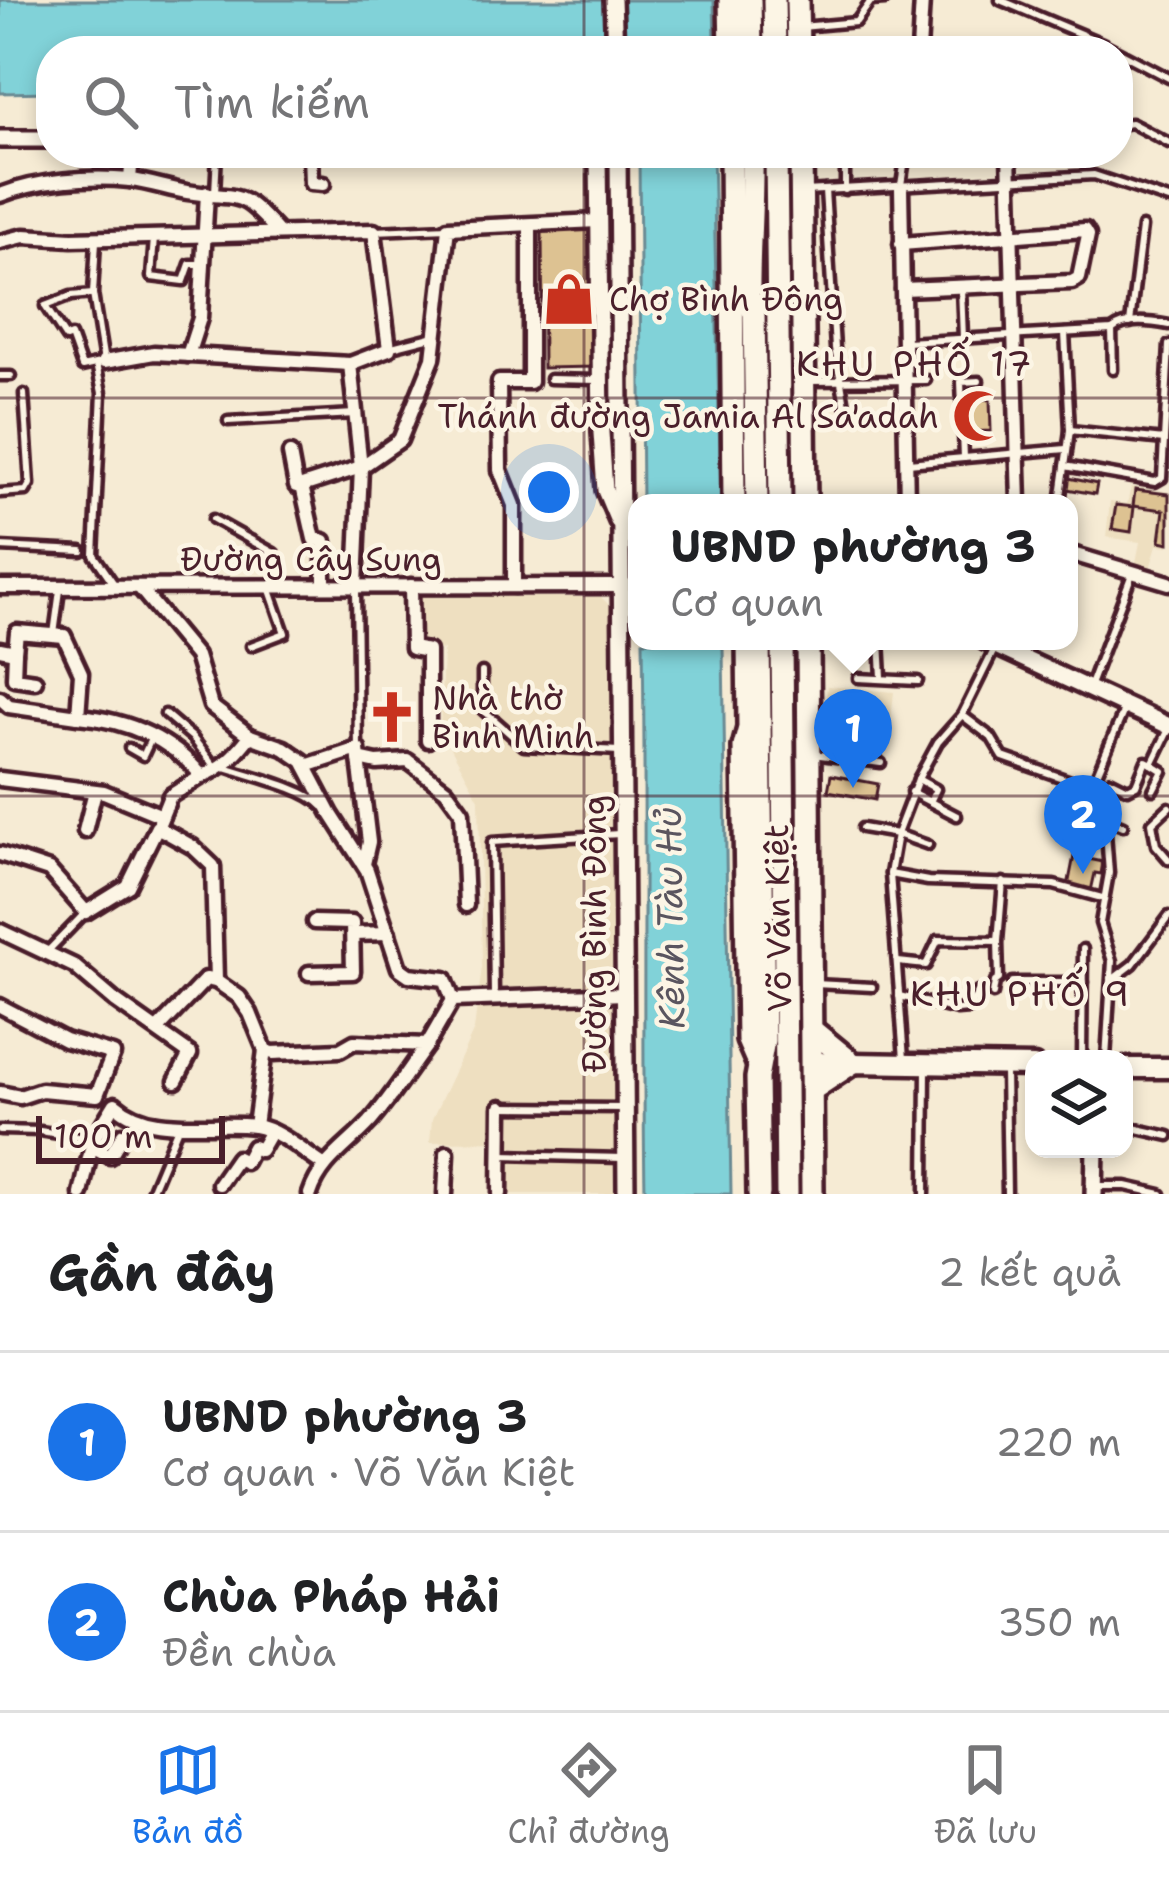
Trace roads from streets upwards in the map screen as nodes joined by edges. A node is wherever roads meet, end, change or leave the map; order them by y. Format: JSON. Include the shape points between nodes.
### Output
{"nodes":[{"id":1,"x":614,"y":0,"type":"edge"},
{"id":2,"x":730,"y":0,"type":"edge"},
{"id":3,"x":740,"y":0,"type":"edge"},
{"id":4,"x":750,"y":0,"type":"edge"},
{"id":5,"x":774,"y":0,"type":"edge"},
{"id":6,"x":796,"y":0,"type":"edge"},
{"id":7,"x":922,"y":0,"type":"edge"},
{"id":8,"x":615,"y":36,"type":"edge"},
{"id":9,"x":730,"y":36,"type":"edge"},
{"id":10,"x":741,"y":36,"type":"edge"},
{"id":11,"x":751,"y":36,"type":"edge"},
{"id":12,"x":775,"y":36,"type":"edge"},
{"id":13,"x":798,"y":36,"type":"edge"},
{"id":14,"x":920,"y":36,"type":"edge"},
{"id":15,"x":0,"y":139,"type":"edge"},
{"id":16,"x":36,"y":139,"type":"edge"},
{"id":17,"x":131,"y":168,"type":"edge"},
{"id":18,"x":310,"y":168,"type":"edge"},
{"id":19,"x":598,"y":168,"type":"edge"},
{"id":20,"x":618,"y":168,"type":"edge"},
{"id":21,"x":731,"y":168,"type":"edge"},
{"id":22,"x":742,"y":168,"type":"edge"},
{"id":23,"x":752,"y":168,"type":"edge"},
{"id":24,"x":776,"y":168,"type":"edge"},
{"id":25,"x":806,"y":168,"type":"edge"},
{"id":26,"x":1010,"y":168,"type":"edge"},
{"id":27,"x":130,"y":180,"type":"junction"},
{"id":28,"x":323,"y":184,"type":"dead end"},
{"id":29,"x":901,"y":188,"type":"road end"},
{"id":30,"x":211,"y":193,"type":"junction"},
{"id":31,"x":0,"y":195,"type":"edge"},
{"id":32,"x":598,"y":221,"type":"junction"},
{"id":33,"x":530,"y":224,"type":"junction"},
{"id":34,"x":748,"y":229,"type":"junction"},
{"id":35,"x":279,"y":232,"type":"junction"},
{"id":36,"x":207,"y":234,"type":"junction"},
{"id":37,"x":1013,"y":235,"type":"junction"},
{"id":38,"x":0,"y":242,"type":"edge"},
{"id":39,"x":901,"y":244,"type":"junction"},
{"id":40,"x":1012,"y":287,"type":"junction"},
{"id":41,"x":903,"y":289,"type":"junction"},
{"id":42,"x":749,"y":303,"type":"junction"},
{"id":43,"x":188,"y":355,"type":"junction"},
{"id":44,"x":100,"y":362,"type":"road end"},
{"id":45,"x":350,"y":364,"type":"junction"},
{"id":46,"x":290,"y":454,"type":"dead end"},
{"id":47,"x":361,"y":467,"type":"junction"},
{"id":48,"x":302,"y":486,"type":"junction"},
{"id":49,"x":734,"y":494,"type":"edge"},
{"id":50,"x":747,"y":494,"type":"edge"},
{"id":51,"x":757,"y":494,"type":"edge"},
{"id":52,"x":780,"y":494,"type":"edge"},
{"id":53,"x":805,"y":494,"type":"edge"},
{"id":54,"x":907,"y":494,"type":"edge"},
{"id":55,"x":1018,"y":494,"type":"edge"},
{"id":56,"x":621,"y":530,"type":"junction"},
{"id":57,"x":1078,"y":556,"type":"edge"},
{"id":58,"x":1169,"y":583,"type":"edge"},
{"id":59,"x":139,"y":586,"type":"junction"},
{"id":60,"x":324,"y":586,"type":"junction"},
{"id":61,"x":356,"y":586,"type":"junction"},
{"id":62,"x":411,"y":586,"type":"junction"},
{"id":63,"x":514,"y":586,"type":"junction"},
{"id":64,"x":622,"y":586,"type":"junction"},
{"id":65,"x":0,"y":587,"type":"edge"},
{"id":66,"x":0,"y":649,"type":"edge"},
{"id":67,"x":735,"y":650,"type":"edge"},
{"id":68,"x":748,"y":650,"type":"edge"},
{"id":69,"x":759,"y":650,"type":"edge"},
{"id":70,"x":782,"y":650,"type":"edge"},
{"id":71,"x":808,"y":650,"type":"edge"},
{"id":72,"x":1008,"y":650,"type":"edge"},
{"id":73,"x":15,"y":652,"type":"junction"},
{"id":74,"x":35,"y":681,"type":"dead end"},
{"id":75,"x":0,"y":698,"type":"edge"},
{"id":76,"x":77,"y":716,"type":"junction"},
{"id":77,"x":1169,"y":727,"type":"edge"},
{"id":78,"x":250,"y":736,"type":"junction"},
{"id":79,"x":428,"y":740,"type":"dead end"},
{"id":80,"x":744,"y":747,"type":"junction"},
{"id":81,"x":358,"y":754,"type":"junction"},
{"id":82,"x":306,"y":766,"type":"junction"},
{"id":83,"x":202,"y":776,"type":"junction"},
{"id":84,"x":0,"y":778,"type":"edge"},
{"id":85,"x":95,"y":791,"type":"junction"},
{"id":86,"x":160,"y":821,"type":"junction"},
{"id":87,"x":85,"y":831,"type":"dead end"},
{"id":88,"x":0,"y":854,"type":"edge"},
{"id":89,"x":364,"y":864,"type":"junction"},
{"id":90,"x":466,"y":905,"type":"dead end"},
{"id":91,"x":314,"y":922,"type":"dead end"},
{"id":92,"x":0,"y":931,"type":"edge"},
{"id":93,"x":388,"y":933,"type":"junction"},
{"id":94,"x":354,"y":934,"type":"junction"},
{"id":95,"x":309,"y":973,"type":"dead end"},
{"id":96,"x":215,"y":980,"type":"junction"},
{"id":97,"x":625,"y":994,"type":"junction"},
{"id":98,"x":453,"y":1000,"type":"junction"},
{"id":99,"x":0,"y":1006,"type":"edge"},
{"id":100,"x":158,"y":1029,"type":"junction"},
{"id":101,"x":813,"y":1031,"type":"junction"},
{"id":102,"x":428,"y":1045,"type":"junction"},
{"id":103,"x":265,"y":1051,"type":"junction"},
{"id":104,"x":788,"y":1062,"type":"junction"},
{"id":105,"x":817,"y":1062,"type":"junction"},
{"id":106,"x":758,"y":1063,"type":"junction"},
{"id":107,"x":852,"y":1063,"type":"junction"},
{"id":108,"x":1025,"y":1066,"type":"edge"},
{"id":109,"x":1133,"y":1068,"type":"edge"},
{"id":110,"x":1169,"y":1068,"type":"edge"},
{"id":111,"x":176,"y":1081,"type":"dead end"},
{"id":112,"x":813,"y":1089,"type":"junction"},
{"id":113,"x":0,"y":1093,"type":"edge"},
{"id":114,"x":501,"y":1107,"type":"road end"},
{"id":115,"x":255,"y":1126,"type":"junction"},
{"id":116,"x":271,"y":1131,"type":"junction"},
{"id":117,"x":123,"y":1133,"type":"dead end"},
{"id":118,"x":92,"y":1143,"type":"junction"},
{"id":119,"x":447,"y":1153,"type":"dead end"},
{"id":120,"x":1094,"y":1158,"type":"edge"},
{"id":121,"x":322,"y":1164,"type":"junction"},
{"id":122,"x":220,"y":1184,"type":"dead end"},
{"id":123,"x":1094,"y":1190,"type":"edge"},
{"id":124,"x":81,"y":1194,"type":"edge"},
{"id":125,"x":310,"y":1194,"type":"edge"},
{"id":126,"x":446,"y":1194,"type":"edge"},
{"id":127,"x":500,"y":1194,"type":"edge"},
{"id":128,"x":626,"y":1194,"type":"edge"},
{"id":129,"x":759,"y":1194,"type":"edge"},
{"id":130,"x":787,"y":1194,"type":"edge"},
{"id":131,"x":812,"y":1194,"type":"edge"}],
"edges":[{"from":1,"to":8,"type":"street"},
{"from":2,"to":9,"type":"main road"},
{"from":3,"to":10,"type":"main road"},
{"from":4,"to":11,"type":"main road"},
{"from":5,"to":12,"type":"main road"},
{"from":6,"to":13,"type":"main road"},
{"from":7,"to":14,"type":"street"},
{"from":15,"to":16,"type":"street"},
{"from":17,"to":27,"type":"street"},
{"from":18,"to":28,"type":"street","via":[[311,183]]},
{"from":19,"to":32,"type":"street","name":"Đường Bình Đông"},
{"from":20,"to":56,"type":"street","name":"Đường Bình Đông"},
{"from":21,"to":49,"type":"main road"},
{"from":22,"to":34,"type":"main road"},
{"from":23,"to":34,"type":"main road"},
{"from":24,"to":52,"type":"main road"},
{"from":25,"to":53,"type":"main road","via":[[813,191]]},
{"from":26,"to":37,"type":"street"},
{"from":27,"to":30,"type":"street"},
{"from":27,"to":31,"type":"street","via":[[100,177]]},
{"from":29,"to":39,"type":"street"},
{"from":30,"to":35,"type":"street","via":[[251,202]]},
{"from":30,"to":36,"type":"street"},
{"from":32,"to":33,"type":"street"},
{"from":32,"to":56,"type":"street","name":"Đường Bình Đông","via":[[605,490]]},
{"from":33,"to":47,"type":"street","via":[[448,228],[433,358],[400,440]]},
{"from":33,"to":63,"type":"street","via":[[530,382],[499,382]]},
{"from":34,"to":42,"type":"main road"},
{"from":35,"to":36,"type":"street"},
{"from":35,"to":45,"type":"street","via":[[374,231],[389,349]]},
{"from":36,"to":38,"type":"street"},
{"from":36,"to":43,"type":"street","via":[[200,318]]},
{"from":37,"to":39,"type":"street"},
{"from":37,"to":40,"type":"street"},
{"from":37,"to":40,"type":"street","via":[[1088,235],[1072,283]]},
{"from":39,"to":41,"type":"street"},
{"from":40,"to":41,"type":"street"},
{"from":40,"to":55,"type":"street"},
{"from":41,"to":54,"type":"street"},
{"from":42,"to":50,"type":"main road"},
{"from":42,"to":51,"type":"main road"},
{"from":43,"to":44,"type":"street"},
{"from":43,"to":45,"type":"street"},
{"from":45,"to":47,"type":"street"},
{"from":46,"to":48,"type":"street"},
{"from":47,"to":48,"type":"street"},
{"from":47,"to":61,"type":"street"},
{"from":48,"to":60,"type":"street","via":[[314,539],[324,541]]},
{"from":56,"to":64,"type":"street","name":"Đường Bình Đông"},
{"from":57,"to":58,"type":"street"},
{"from":59,"to":60,"type":"street","name":"Đường Cây Sung"},
{"from":59,"to":65,"type":"street","name":"Đường Cây Sung"},
{"from":59,"to":78,"type":"street","via":[[196,656],[211,706]]},
{"from":60,"to":61,"type":"street","name":"Đường Cây Sung"},
{"from":61,"to":62,"type":"street","name":"Đường Cây Sung"},
{"from":62,"to":63,"type":"street","name":"Đường Cây Sung"},
{"from":62,"to":79,"type":"street","via":[[412,648],[428,651]]},
{"from":63,"to":64,"type":"street","name":"Đường Cây Sung"},
{"from":64,"to":97,"type":"street","name":"Đường Bình Đông"},
{"from":66,"to":73,"type":"street"},
{"from":67,"to":80,"type":"main road","name":"Võ Văn Kiệt","via":[[736,729]]},
{"from":68,"to":80,"type":"main road","name":"Võ Văn Kiệt"},
{"from":69,"to":106,"type":"main road","name":"Võ Văn Kiệt"},
{"from":70,"to":104,"type":"main road","name":"Võ Văn Kiệt"},
{"from":71,"to":101,"type":"main road","name":"Võ Văn Kiệt"},
{"from":72,"to":77,"type":"street"},
{"from":73,"to":74,"type":"street","via":[[14,677]]},
{"from":73,"to":76,"type":"street","via":[[17,632],[68,639],[81,674]]},
{"from":75,"to":76,"type":"street"},
{"from":76,"to":83,"type":"street","via":[[153,736]]},
{"from":78,"to":82,"type":"street"},
{"from":78,"to":83,"type":"street"},
{"from":80,"to":106,"type":"main road","name":"Võ Văn Kiệt","via":[[748,1040]]},
{"from":81,"to":82,"type":"street"},
{"from":81,"to":89,"type":"street","via":[[369,842]]},
{"from":81,"to":90,"type":"street","via":[[377,763],[408,760],[462,812]]},
{"from":82,"to":89,"type":"street"},
{"from":83,"to":86,"type":"street","via":[[170,796]]},
{"from":84,"to":85,"type":"street"},
{"from":85,"to":86,"type":"street"},
{"from":85,"to":87,"type":"street"},
{"from":86,"to":88,"type":"street","via":[[128,886],[86,912],[49,870]]},
{"from":86,"to":96,"type":"street","via":[[213,866]]},
{"from":89,"to":93,"type":"street"},
{"from":91,"to":94,"type":"street","via":[[352,923]]},
{"from":92,"to":100,"type":"street","via":[[74,966]]},
{"from":93,"to":94,"type":"street"},
{"from":93,"to":98,"type":"street","via":[[399,968],[445,979]]},
{"from":94,"to":95,"type":"street","via":[[352,972]]},
{"from":96,"to":100,"type":"street","via":[[206,979]]},
{"from":96,"to":103,"type":"street","via":[[239,997]]},
{"from":97,"to":98,"type":"street"},
{"from":97,"to":128,"type":"street","name":"Đường Bình Đông"},
{"from":98,"to":102,"type":"street"},
{"from":99,"to":113,"type":"street","via":[[113,1054],[97,1095]]},
{"from":100,"to":111,"type":"street","via":[[190,1054]]},
{"from":101,"to":105,"type":"main road","name":"Võ Văn Kiệt"},
{"from":101,"to":107,"type":"main road"},
{"from":102,"to":103,"type":"street"},
{"from":102,"to":121,"type":"street","via":[[374,1117]]},
{"from":103,"to":115,"type":"street"},
{"from":104,"to":105,"type":"main road"},
{"from":104,"to":106,"type":"main road"},
{"from":104,"to":130,"type":"main road","name":"Võ Văn Kiệt"},
{"from":105,"to":107,"type":"main road"},
{"from":105,"to":112,"type":"main road","name":"Võ Văn Kiệt"},
{"from":106,"to":129,"type":"main road","name":"Võ Văn Kiệt"},
{"from":107,"to":108,"type":"main road"},
{"from":107,"to":112,"type":"main road"},
{"from":109,"to":110,"type":"main road"},
{"from":112,"to":131,"type":"main road","name":"Võ Văn Kiệt"},
{"from":114,"to":127,"type":"street"},
{"from":115,"to":116,"type":"street"},
{"from":115,"to":118,"type":"street","via":[[179,1125],[127,1115],[115,1104]]},
{"from":116,"to":121,"type":"street"},
{"from":116,"to":122,"type":"street"},
{"from":117,"to":118,"type":"street","via":[[110,1156]]},
{"from":118,"to":124,"type":"street"},
{"from":119,"to":126,"type":"street"},
{"from":120,"to":123,"type":"street"},
{"from":121,"to":125,"type":"street"}]}
